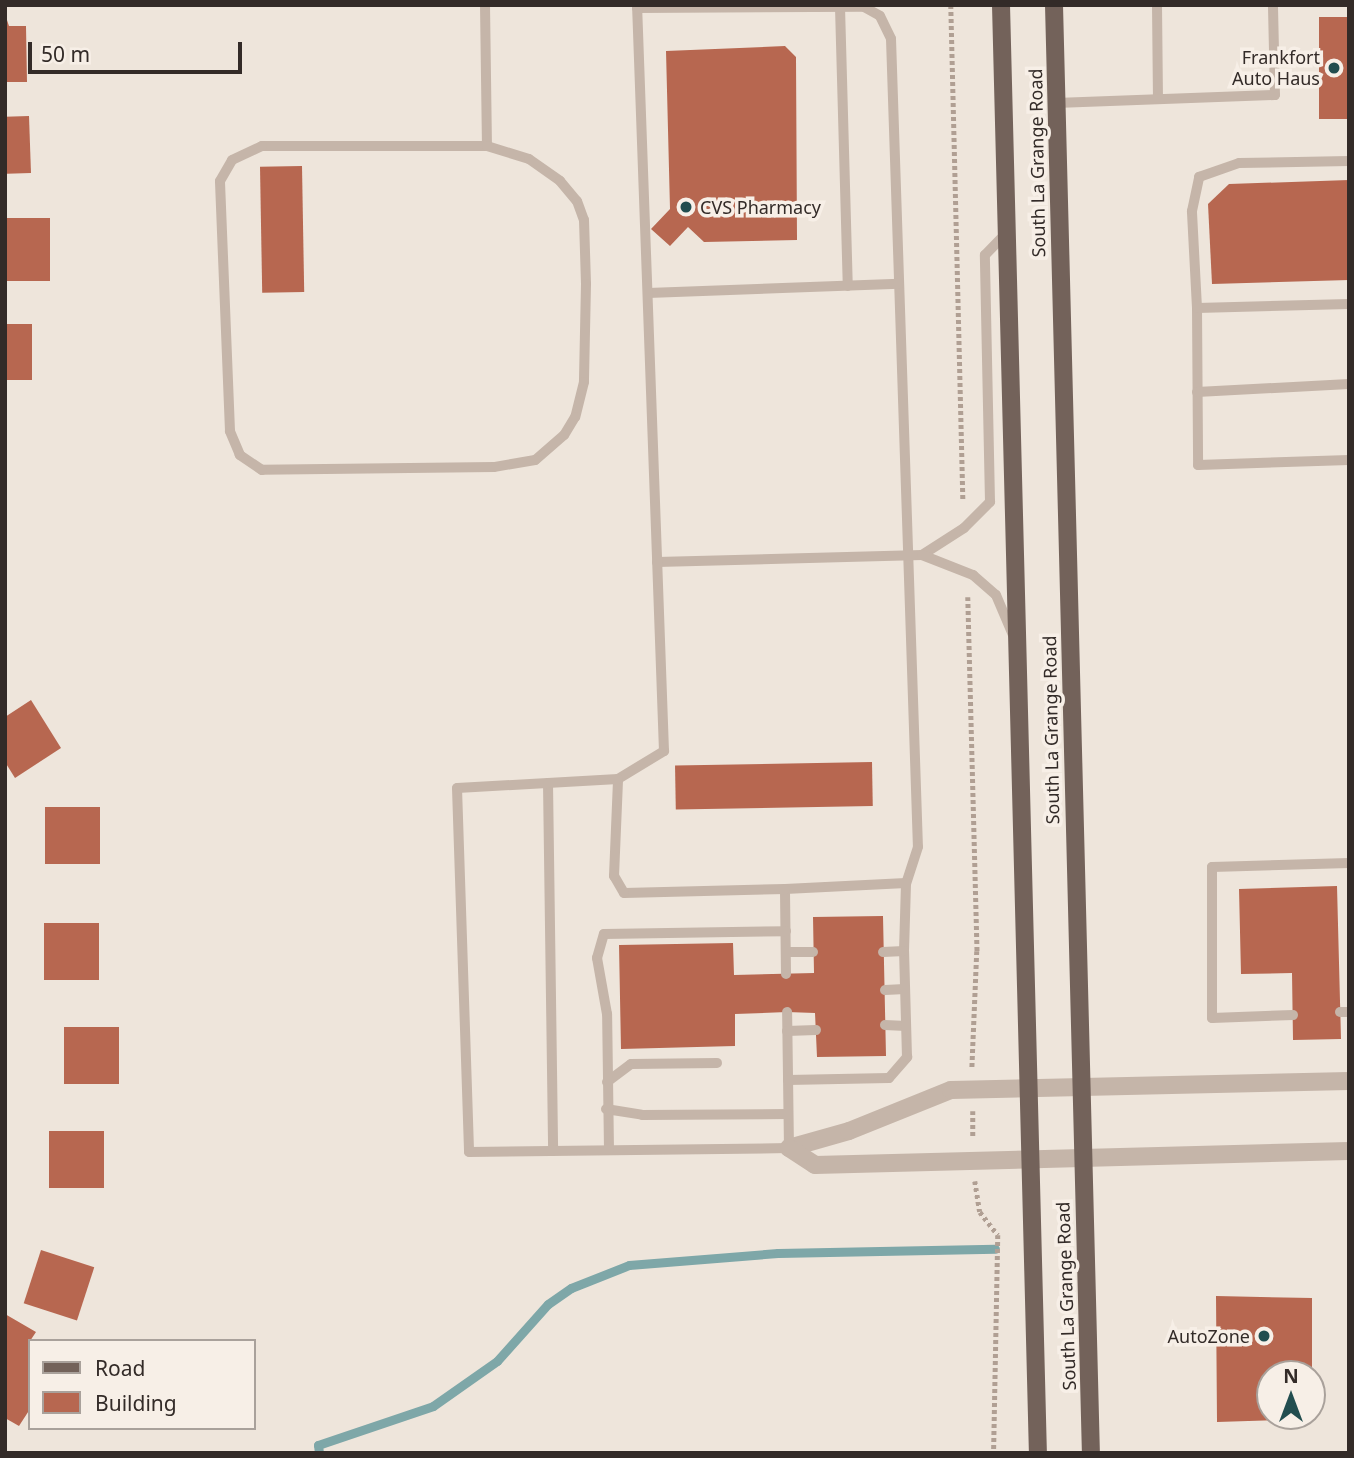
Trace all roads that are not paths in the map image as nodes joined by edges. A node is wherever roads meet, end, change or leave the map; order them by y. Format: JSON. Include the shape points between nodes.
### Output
{"nodes":[{"id":1,"x":485,"y":5,"type":"edge"},
{"id":2,"x":1001,"y":5,"type":"edge"},
{"id":3,"x":1054,"y":5,"type":"edge"},
{"id":4,"x":1157,"y":5,"type":"edge"},
{"id":5,"x":1273,"y":5,"type":"edge"},
{"id":6,"x":637,"y":7,"type":"edge"},
{"id":7,"x":840,"y":7,"type":"junction"},
{"id":8,"x":1158,"y":98,"type":"junction"},
{"id":9,"x":1056,"y":103,"type":"junction"},
{"id":10,"x":487,"y":146,"type":"junction"},
{"id":11,"x":1349,"y":161,"type":"edge"},
{"id":12,"x":1006,"y":233,"type":"junction"},
{"id":13,"x":899,"y":284,"type":"junction"},
{"id":14,"x":848,"y":286,"type":"junction"},
{"id":15,"x":648,"y":293,"type":"junction"},
{"id":16,"x":1349,"y":304,"type":"edge"},
{"id":17,"x":1197,"y":308,"type":"junction"},
{"id":18,"x":1349,"y":384,"type":"edge"},
{"id":19,"x":1198,"y":392,"type":"junction"},
{"id":20,"x":1349,"y":460,"type":"edge"},
{"id":21,"x":907,"y":555,"type":"junction"},
{"id":22,"x":922,"y":555,"type":"junction"},
{"id":23,"x":657,"y":562,"type":"junction"},
{"id":24,"x":1017,"y":644,"type":"junction"},
{"id":25,"x":618,"y":779,"type":"junction"},
{"id":26,"x":548,"y":783,"type":"junction"},
{"id":27,"x":1349,"y":863,"type":"edge"},
{"id":28,"x":906,"y":883,"type":"junction"},
{"id":29,"x":785,"y":889,"type":"junction"},
{"id":30,"x":786,"y":931,"type":"junction"},
{"id":31,"x":904,"y":951,"type":"junction"},
{"id":32,"x":786,"y":952,"type":"junction"},
{"id":33,"x":813,"y":953,"type":"dead end"},
{"id":34,"x":883,"y":953,"type":"dead end"},
{"id":35,"x":786,"y":974,"type":"dead end"},
{"id":36,"x":905,"y":989,"type":"junction"},
{"id":37,"x":885,"y":990,"type":"dead end"},
{"id":38,"x":787,"y":1012,"type":"dead end"},
{"id":39,"x":1293,"y":1015,"type":"dead end"},
{"id":40,"x":886,"y":1025,"type":"dead end"},
{"id":41,"x":906,"y":1026,"type":"junction"},
{"id":42,"x":816,"y":1030,"type":"dead end"},
{"id":43,"x":788,"y":1031,"type":"junction"},
{"id":44,"x":717,"y":1062,"type":"dead end"},
{"id":45,"x":788,"y":1080,"type":"junction"},
{"id":46,"x":1349,"y":1081,"type":"edge"},
{"id":47,"x":607,"y":1082,"type":"junction"},
{"id":48,"x":1081,"y":1087,"type":"junction"},
{"id":49,"x":1028,"y":1088,"type":"junction"},
{"id":50,"x":606,"y":1109,"type":"junction"},
{"id":51,"x":788,"y":1114,"type":"junction"},
{"id":52,"x":789,"y":1148,"type":"junction"},
{"id":53,"x":609,"y":1150,"type":"junction"},
{"id":54,"x":554,"y":1151,"type":"junction"},
{"id":55,"x":1349,"y":1151,"type":"edge"},
{"id":56,"x":1083,"y":1157,"type":"junction"},
{"id":57,"x":1030,"y":1159,"type":"junction"},
{"id":58,"x":1038,"y":1453,"type":"edge"},
{"id":59,"x":1091,"y":1453,"type":"edge"}],
"edges":[{"from":1,"to":10,"type":"lane"},
{"from":2,"to":12,"type":"main road","name":"South La Grange Road"},
{"from":3,"to":9,"type":"main road","name":"South La Grange Road"},
{"from":4,"to":8,"type":"lane"},
{"from":5,"to":8,"type":"lane","via":[[1275,96]]},
{"from":6,"to":7,"type":"lane"},
{"from":6,"to":15,"type":"lane"},
{"from":7,"to":13,"type":"lane","via":[[864,7],[880,16],[891,39]]},
{"from":7,"to":14,"type":"lane"},
{"from":8,"to":9,"type":"lane"},
{"from":9,"to":48,"type":"main road","name":"South La Grange Road"},
{"from":10,"to":10,"type":"lane","via":[[529,159],[560,180],[577,201],[584,220],[584,382],[576,417],[564,435],[535,460],[494,467],[262,470],[240,456],[230,431],[220,180],[232,160],[262,146]]},
{"from":11,"to":17,"type":"lane","via":[[1239,163],[1199,177],[1192,211]]},
{"from":12,"to":22,"type":"lane","via":[[985,255],[990,502],[964,528]]},
{"from":12,"to":24,"type":"main road","name":"South La Grange Road"},
{"from":13,"to":14,"type":"lane"},
{"from":13,"to":21,"type":"lane"},
{"from":14,"to":15,"type":"lane"},
{"from":15,"to":23,"type":"lane"},
{"from":16,"to":17,"type":"lane"},
{"from":17,"to":19,"type":"lane"},
{"from":18,"to":19,"type":"lane"},
{"from":19,"to":20,"type":"lane","via":[[1198,465]]},
{"from":21,"to":22,"type":"lane"},
{"from":21,"to":23,"type":"lane"},
{"from":21,"to":28,"type":"lane","via":[[919,803],[918,847]]},
{"from":22,"to":24,"type":"lane","via":[[967,572],[996,595]]},
{"from":23,"to":25,"type":"lane","via":[[664,751]]},
{"from":24,"to":49,"type":"main road","name":"South La Grange Road"},
{"from":25,"to":26,"type":"lane"},
{"from":25,"to":29,"type":"lane","via":[[614,876],[624,893]]},
{"from":26,"to":54,"type":"lane"},
{"from":26,"to":54,"type":"lane","via":[[457,788],[469,1152]]},
{"from":27,"to":39,"type":"lane","via":[[1212,867],[1212,1018]]},
{"from":28,"to":29,"type":"lane"},
{"from":28,"to":31,"type":"lane"},
{"from":29,"to":30,"type":"lane"},
{"from":30,"to":32,"type":"lane"},
{"from":30,"to":47,"type":"lane","via":[[604,934],[597,958],[607,1014]]},
{"from":31,"to":34,"type":"lane"},
{"from":31,"to":36,"type":"lane"},
{"from":32,"to":33,"type":"lane"},
{"from":32,"to":35,"type":"lane"},
{"from":36,"to":37,"type":"lane"},
{"from":36,"to":41,"type":"lane"},
{"from":38,"to":43,"type":"lane"},
{"from":40,"to":41,"type":"lane"},
{"from":41,"to":45,"type":"lane","via":[[907,1057],[889,1078]]},
{"from":42,"to":43,"type":"lane"},
{"from":43,"to":45,"type":"lane"},
{"from":44,"to":47,"type":"lane","via":[[631,1064]]},
{"from":45,"to":51,"type":"lane"},
{"from":46,"to":48,"type":"street"},
{"from":47,"to":50,"type":"lane"},
{"from":48,"to":49,"type":"street"},
{"from":48,"to":56,"type":"main road","name":"South La Grange Road"},
{"from":49,"to":52,"type":"street","via":[[951,1090],[849,1131]]},
{"from":49,"to":57,"type":"main road","name":"South La Grange Road"},
{"from":50,"to":51,"type":"lane","via":[[642,1115]]},
{"from":50,"to":53,"type":"lane"},
{"from":51,"to":52,"type":"lane"},
{"from":52,"to":53,"type":"lane"},
{"from":52,"to":57,"type":"street","via":[[815,1165]]},
{"from":53,"to":54,"type":"lane"},
{"from":55,"to":56,"type":"street"},
{"from":56,"to":57,"type":"street"},
{"from":56,"to":59,"type":"main road","name":"South La Grange Road"},
{"from":57,"to":58,"type":"main road","name":"South La Grange Road"}]}
